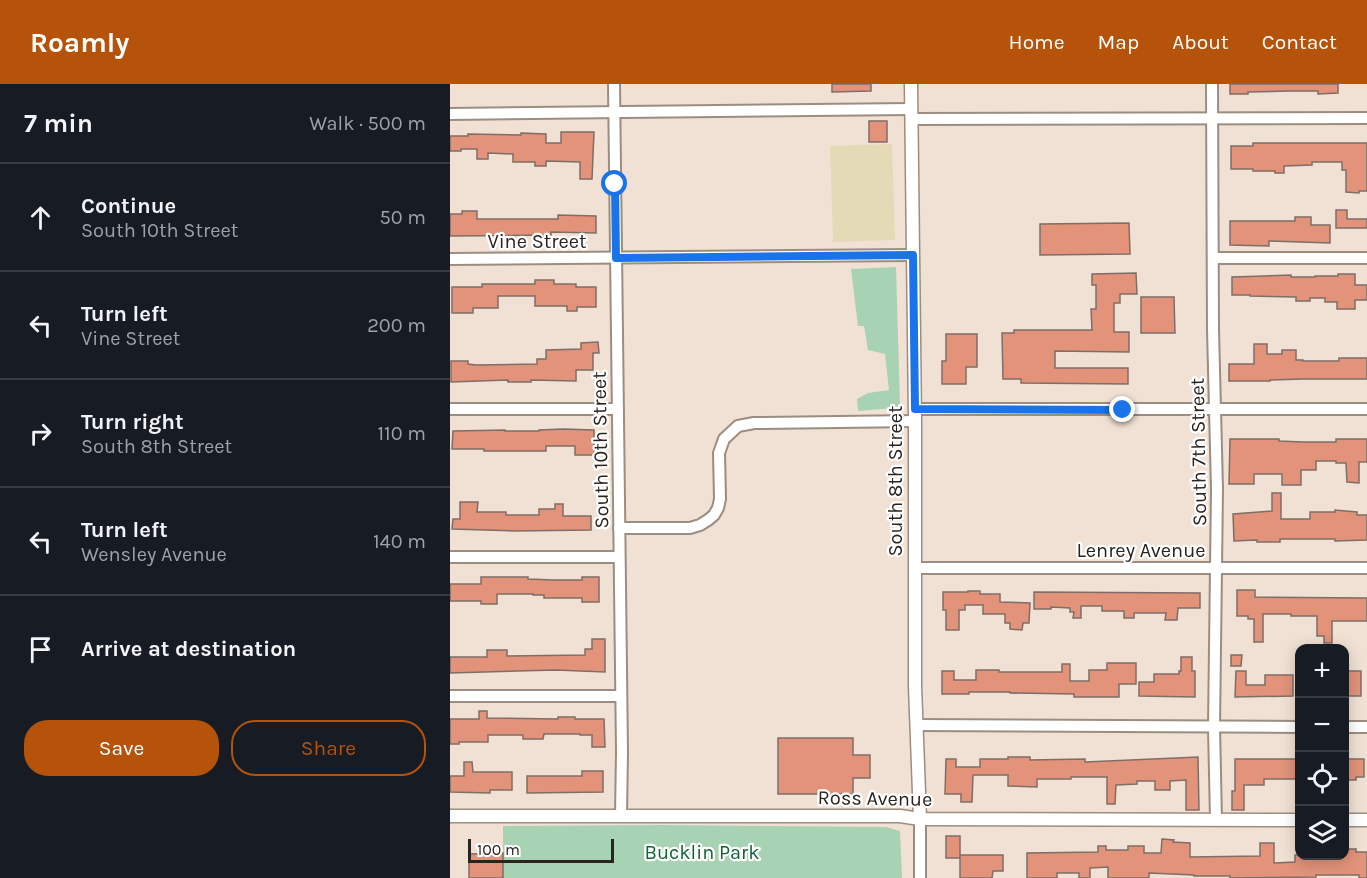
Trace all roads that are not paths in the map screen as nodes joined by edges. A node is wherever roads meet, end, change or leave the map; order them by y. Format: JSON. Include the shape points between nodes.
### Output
{"nodes":[{"id":1,"x":614,"y":84,"type":"edge"},
{"id":2,"x":911,"y":84,"type":"edge"},
{"id":3,"x":1212,"y":84,"type":"edge"},
{"id":4,"x":614,"y":112,"type":"junction"},
{"id":5,"x":450,"y":114,"type":"edge"},
{"id":6,"x":911,"y":114,"type":"junction"},
{"id":7,"x":1212,"y":118,"type":"junction"},
{"id":8,"x":1367,"y":118,"type":"edge"},
{"id":9,"x":913,"y":255,"type":"junction"},
{"id":10,"x":616,"y":258,"type":"junction"},
{"id":11,"x":1213,"y":258,"type":"junction"},
{"id":12,"x":1367,"y":258,"type":"edge"},
{"id":13,"x":450,"y":260,"type":"edge"},
{"id":14,"x":450,"y":409,"type":"edge"},
{"id":15,"x":618,"y":409,"type":"junction"},
{"id":16,"x":1216,"y":409,"type":"junction"},
{"id":17,"x":1367,"y":409,"type":"edge"},
{"id":18,"x":915,"y":415,"type":"junction"},
{"id":19,"x":619,"y":528,"type":"junction"},
{"id":20,"x":619,"y":556,"type":"junction"},
{"id":21,"x":450,"y":557,"type":"edge"},
{"id":22,"x":915,"y":568,"type":"junction"},
{"id":23,"x":1216,"y":568,"type":"junction"},
{"id":24,"x":1367,"y":568,"type":"edge"},
{"id":25,"x":450,"y":696,"type":"edge"},
{"id":26,"x":621,"y":696,"type":"junction"},
{"id":27,"x":916,"y":725,"type":"junction"},
{"id":28,"x":1214,"y":727,"type":"junction"},
{"id":29,"x":1295,"y":727,"type":"edge"},
{"id":30,"x":1349,"y":727,"type":"edge"},
{"id":31,"x":1367,"y":727,"type":"edge"},
{"id":32,"x":450,"y":816,"type":"edge"},
{"id":33,"x":621,"y":816,"type":"junction"},
{"id":34,"x":920,"y":819,"type":"junction"},
{"id":35,"x":1216,"y":820,"type":"junction"},
{"id":36,"x":1295,"y":820,"type":"edge"},
{"id":37,"x":1349,"y":820,"type":"edge"},
{"id":38,"x":1367,"y":820,"type":"edge"},
{"id":39,"x":921,"y":878,"type":"edge"}],
"edges":[{"from":1,"to":4,"type":"street","name":"South 10th Street"},
{"from":2,"to":6,"type":"street","name":"South 8th Street"},
{"from":3,"to":7,"type":"street","name":"South 7th Street"},
{"from":4,"to":5,"type":"street"},
{"from":4,"to":6,"type":"street"},
{"from":4,"to":10,"type":"street","name":"South 10th Street"},
{"from":6,"to":7,"type":"street"},
{"from":6,"to":9,"type":"street","name":"South 8th Street"},
{"from":7,"to":8,"type":"street"},
{"from":7,"to":11,"type":"street","name":"South 7th Street"},
{"from":9,"to":10,"type":"street","name":"Vine Street"},
{"from":9,"to":18,"type":"street","name":"South 8th Street"},
{"from":10,"to":13,"type":"street","name":"Vine Street"},
{"from":10,"to":15,"type":"street","name":"South 10th Street"},
{"from":11,"to":12,"type":"street"},
{"from":11,"to":16,"type":"street","name":"South 7th Street"},
{"from":14,"to":15,"type":"street"},
{"from":15,"to":19,"type":"street","name":"South 10th Street"},
{"from":16,"to":17,"type":"street"},
{"from":16,"to":18,"type":"street"},
{"from":16,"to":23,"type":"street","name":"South 7th Street"},
{"from":18,"to":19,"type":"street","via":[[738,426],[724,439],[719,453],[720,499],[714,515],[690,528]]},
{"from":18,"to":22,"type":"street","name":"South 8th Street"},
{"from":19,"to":20,"type":"street","name":"South 10th Street"},
{"from":20,"to":21,"type":"street"},
{"from":20,"to":26,"type":"street","name":"South 10th Street"},
{"from":22,"to":23,"type":"street","name":"Lenrey Avenue"},
{"from":22,"to":27,"type":"street","name":"South 8th Street"},
{"from":23,"to":24,"type":"street","name":"Lenrey Avenue"},
{"from":23,"to":28,"type":"street","name":"South 7th Street"},
{"from":25,"to":26,"type":"street"},
{"from":26,"to":33,"type":"street","name":"South 10th Street"},
{"from":27,"to":28,"type":"street"},
{"from":27,"to":34,"type":"street","name":"South 8th Street"},
{"from":28,"to":29,"type":"street"},
{"from":28,"to":35,"type":"street","name":"South 7th Street"},
{"from":30,"to":31,"type":"street"},
{"from":32,"to":33,"type":"street","name":"Ross Avenue"},
{"from":33,"to":34,"type":"street","name":"Ross Avenue"},
{"from":34,"to":35,"type":"street","name":"Ross Avenue"},
{"from":34,"to":39,"type":"street","name":"South 8th Street"},
{"from":35,"to":36,"type":"street","name":"Ross Avenue"},
{"from":37,"to":38,"type":"street"}]}
